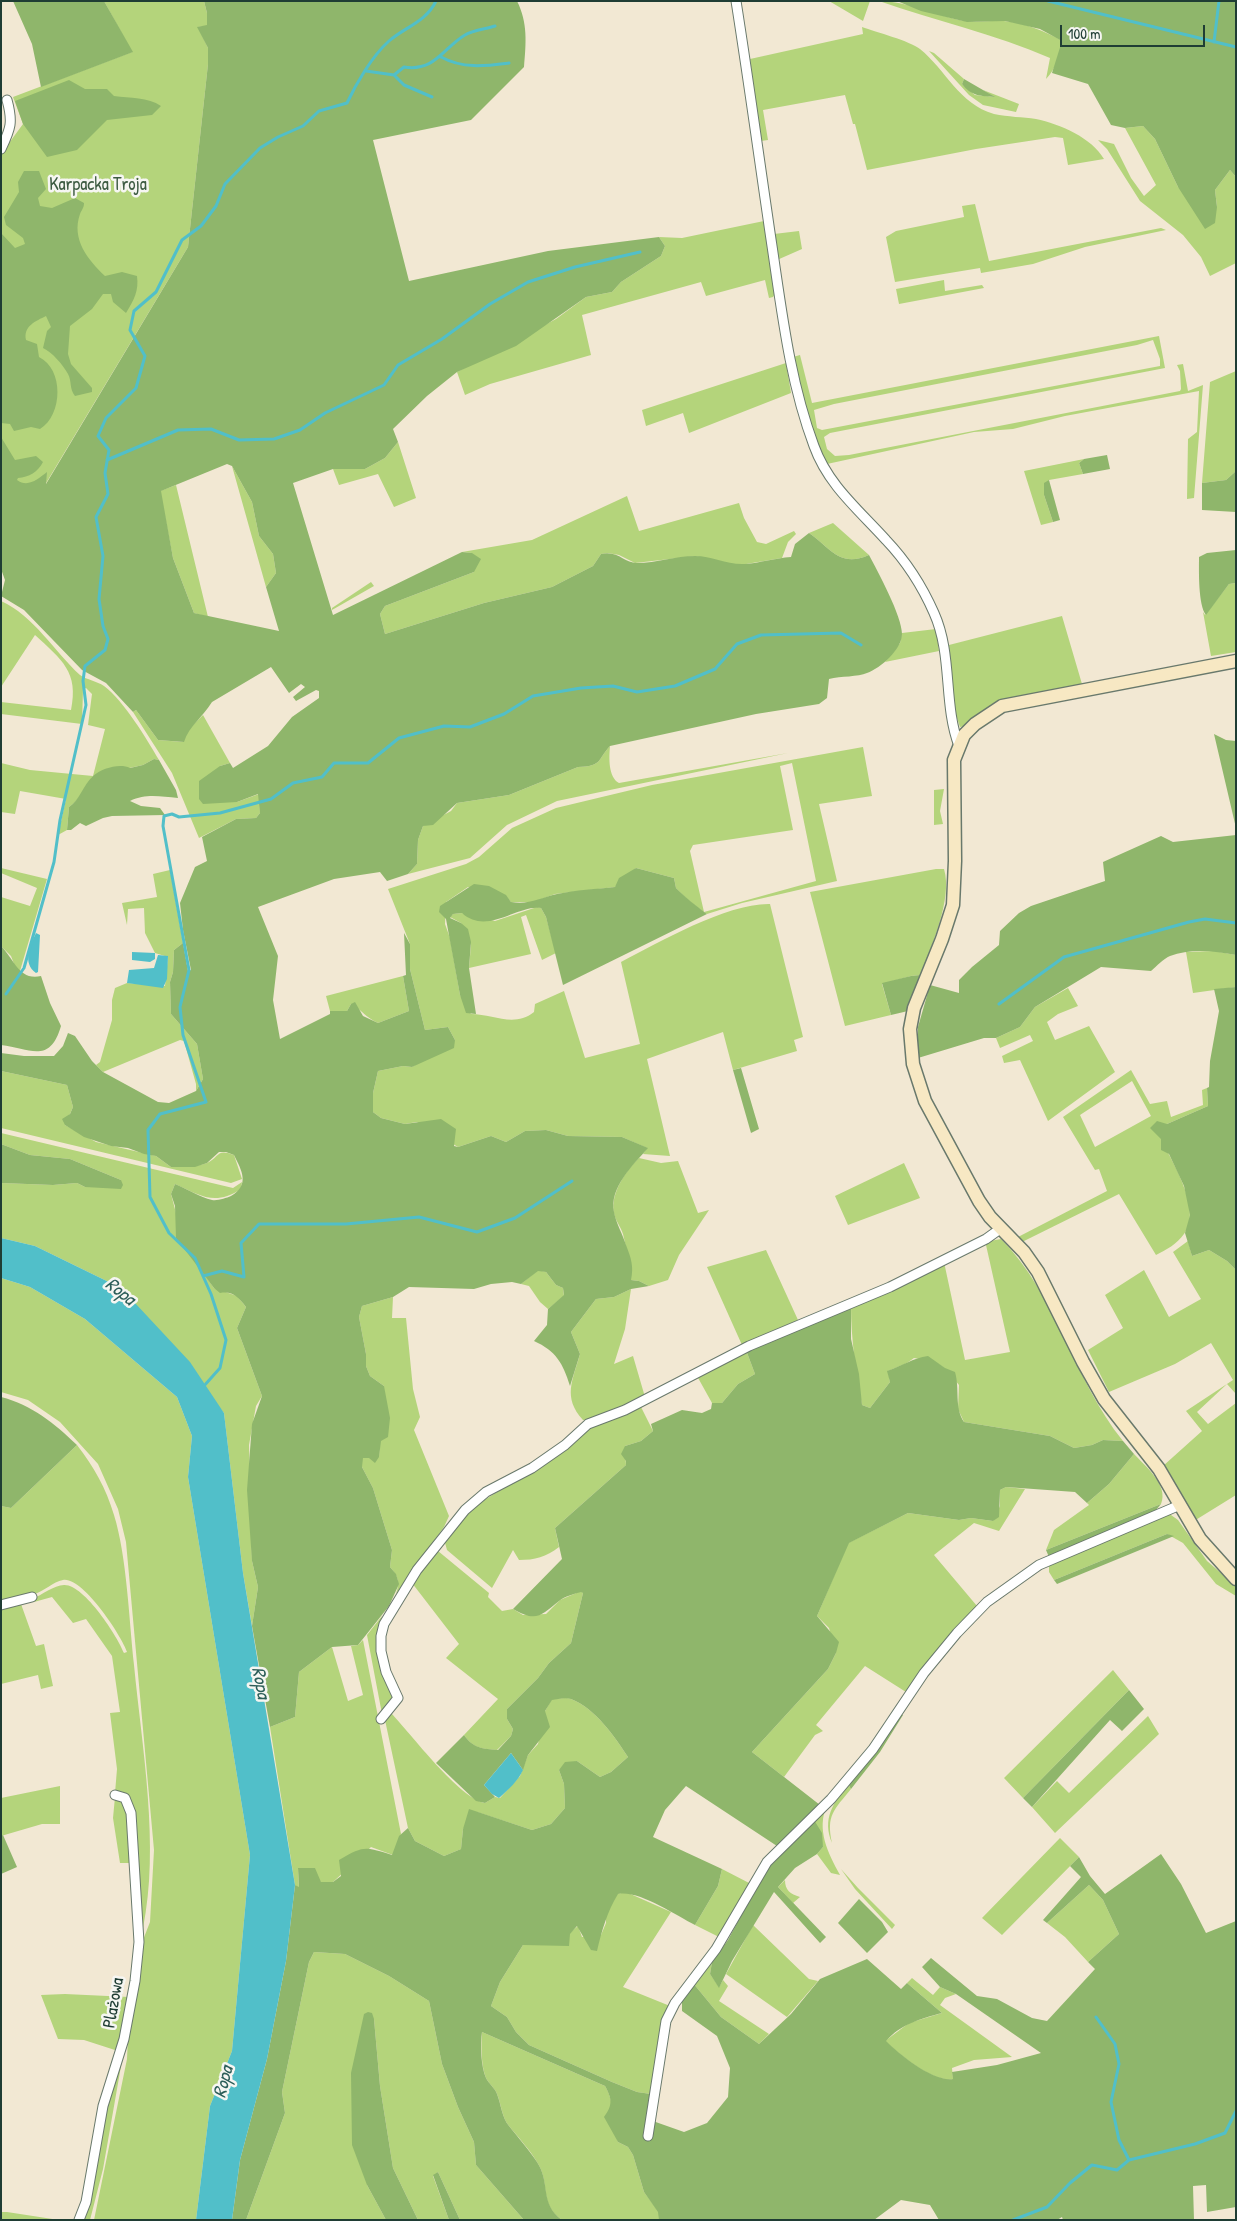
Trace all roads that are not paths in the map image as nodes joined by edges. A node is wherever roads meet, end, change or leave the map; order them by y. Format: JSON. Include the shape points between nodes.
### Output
{"nodes":[{"id":1,"x":736,"y":1,"type":"edge"},
{"id":2,"x":7,"y":100,"type":"dead end"},
{"id":3,"x":1,"y":149,"type":"edge"},
{"id":4,"x":1236,"y":661,"type":"edge"},
{"id":5,"x":958,"y":746,"type":"junction"},
{"id":6,"x":1000,"y":1229,"type":"junction"},
{"id":7,"x":1180,"y":1505,"type":"junction"},
{"id":8,"x":1236,"y":1578,"type":"edge"},
{"id":9,"x":32,"y":1597,"type":"dead end"},
{"id":10,"x":1,"y":1604,"type":"edge"},
{"id":11,"x":381,"y":1719,"type":"dead end"},
{"id":12,"x":115,"y":1795,"type":"dead end"},
{"id":13,"x":648,"y":2136,"type":"dead end"},
{"id":14,"x":79,"y":2220,"type":"edge"}],
"edges":[{"from":1,"to":5,"type":"street","via":[[780,298],[803,412],[822,465],[839,490],[888,542],[911,572],[934,613],[944,648],[949,711]]},
{"from":2,"to":3,"type":"street","via":[[12,119]]},
{"from":4,"to":5,"type":"street","via":[[1002,706],[975,724]]},
{"from":5,"to":6,"type":"street","via":[[954,760],[952,905],[914,1008],[910,1029],[913,1064],[925,1101],[979,1201]]},
{"from":6,"to":7,"type":"street","via":[[1024,1252],[1038,1272],[1104,1399],[1159,1469]]},
{"from":6,"to":11,"type":"street","via":[[890,1287],[749,1346],[638,1403],[588,1424],[532,1468],[486,1492],[465,1510],[417,1570],[384,1624],[381,1651],[398,1698]]},
{"from":7,"to":8,"type":"street","via":[[1200,1539]]},
{"from":7,"to":13,"type":"street","via":[[1039,1565],[987,1602],[957,1633],[914,1687],[873,1749],[831,1799],[767,1862],[716,1949],[675,2003],[666,2021]]},
{"from":9,"to":10,"type":"street"},
{"from":12,"to":14,"type":"street","name":"Plażowa","via":[[125,1798],[131,1813],[139,1942],[124,2039],[103,2106],[86,2202]]}]}
